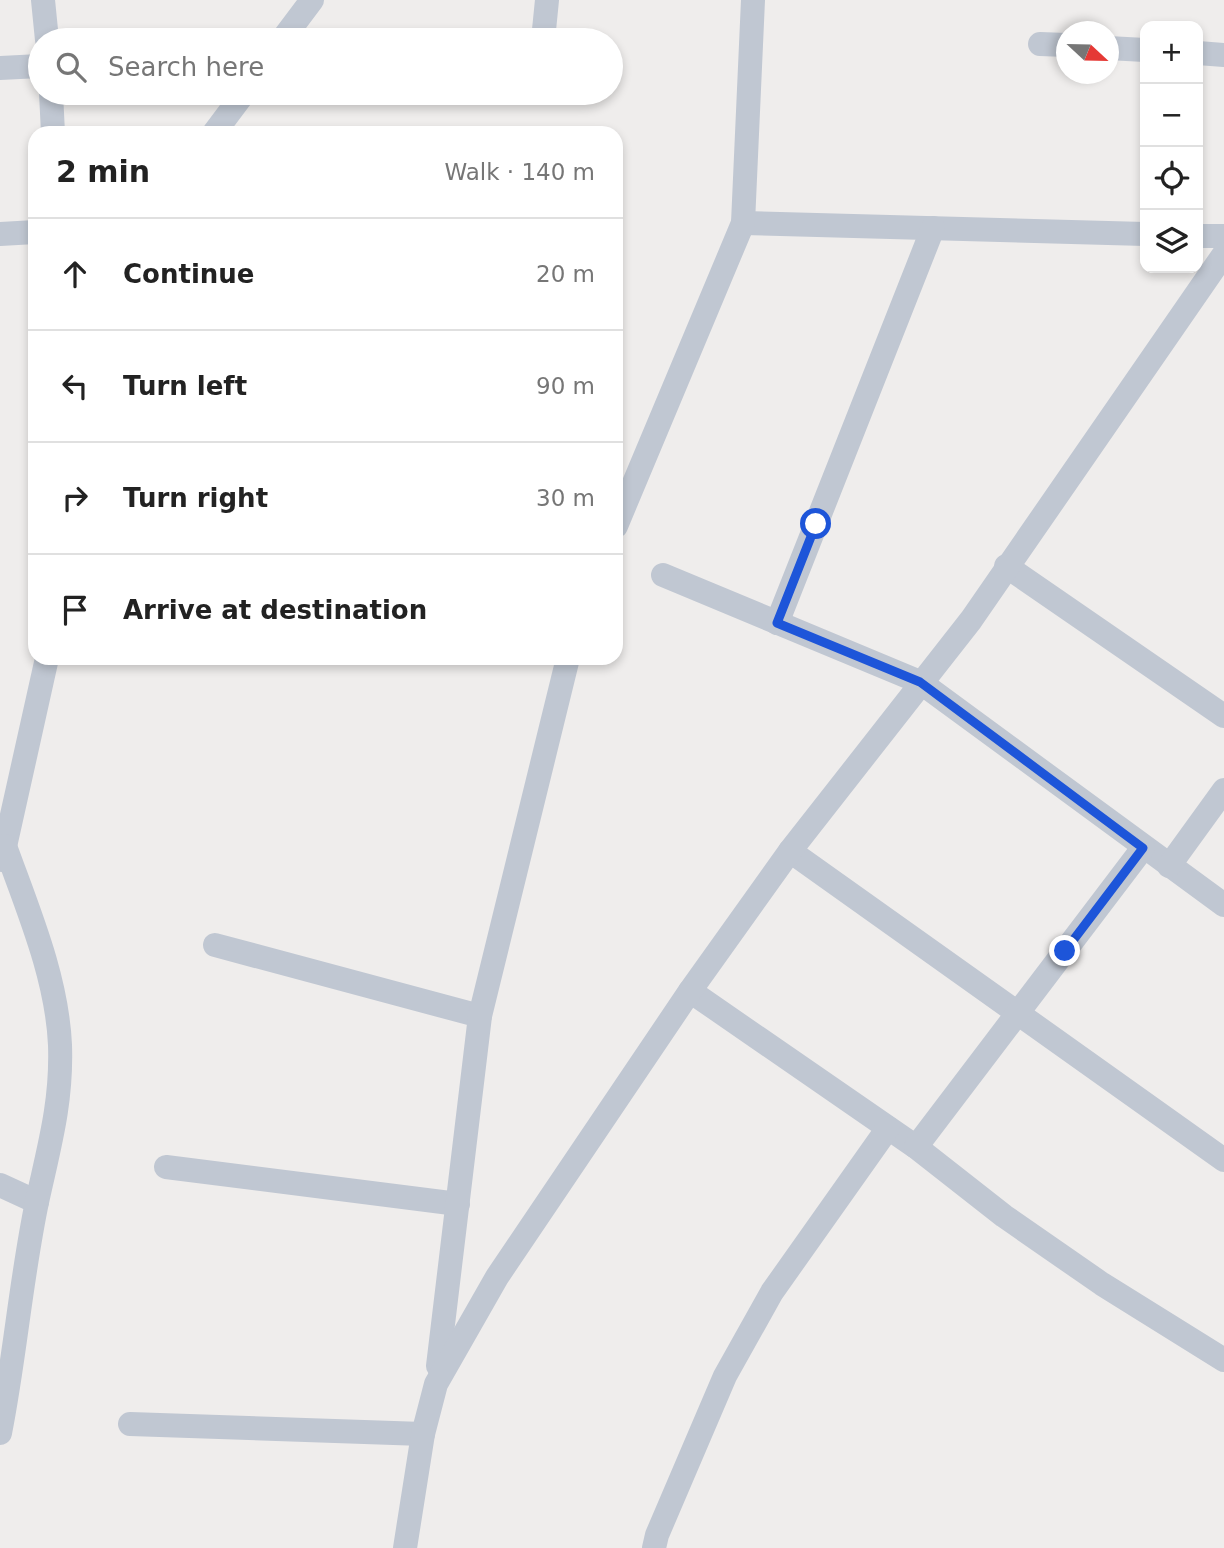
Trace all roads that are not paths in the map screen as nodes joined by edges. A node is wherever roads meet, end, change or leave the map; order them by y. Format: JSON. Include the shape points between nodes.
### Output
{"nodes":[{"id":1,"x":43,"y":0,"type":"edge"},
{"id":2,"x":312,"y":0,"type":"edge"},
{"id":3,"x":547,"y":0,"type":"edge"},
{"id":4,"x":753,"y":0,"type":"edge"},
{"id":5,"x":46,"y":28,"type":"edge"},
{"id":6,"x":291,"y":28,"type":"edge"},
{"id":7,"x":544,"y":28,"type":"edge"},
{"id":8,"x":1040,"y":44,"type":"dead end"},
{"id":9,"x":1056,"y":45,"type":"edge"},
{"id":10,"x":1119,"y":49,"type":"edge"},
{"id":11,"x":1140,"y":50,"type":"edge"},
{"id":12,"x":1203,"y":53,"type":"edge"},
{"id":13,"x":1224,"y":55,"type":"edge"},
{"id":14,"x":28,"y":67,"type":"edge"},
{"id":15,"x":0,"y":68,"type":"edge"},
{"id":16,"x":52,"y":105,"type":"edge"},
{"id":17,"x":235,"y":105,"type":"edge"},
{"id":18,"x":53,"y":126,"type":"edge"},
{"id":19,"x":219,"y":126,"type":"edge"},
{"id":20,"x":743,"y":223,"type":"junction"},
{"id":21,"x":933,"y":228,"type":"junction"},
{"id":22,"x":28,"y":232,"type":"edge"},
{"id":23,"x":0,"y":234,"type":"edge"},
{"id":24,"x":1140,"y":234,"type":"edge"},
{"id":25,"x":1203,"y":236,"type":"edge"},
{"id":26,"x":1224,"y":236,"type":"edge"},
{"id":27,"x":1224,"y":254,"type":"edge"},
{"id":28,"x":623,"y":509,"type":"edge"},
{"id":29,"x":1006,"y":566,"type":"junction"},
{"id":30,"x":663,"y":575,"type":"dead end"},
{"id":31,"x":777,"y":623,"type":"junction"},
{"id":32,"x":45,"y":665,"type":"edge"},
{"id":33,"x":566,"y":665,"type":"edge"},
{"id":34,"x":920,"y":682,"type":"junction"},
{"id":35,"x":1224,"y":716,"type":"edge"},
{"id":36,"x":1224,"y":790,"type":"edge"},
{"id":37,"x":1143,"y":848,"type":"junction"},
{"id":38,"x":790,"y":852,"type":"junction"},
{"id":39,"x":2,"y":857,"type":"edge"},
{"id":40,"x":1169,"y":866,"type":"junction"},
{"id":41,"x":1224,"y":905,"type":"edge"},
{"id":42,"x":215,"y":946,"type":"dead end"},
{"id":43,"x":690,"y":991,"type":"junction"},
{"id":44,"x":1018,"y":1013,"type":"junction"},
{"id":45,"x":480,"y":1016,"type":"junction"},
{"id":46,"x":888,"y":1128,"type":"junction"},
{"id":47,"x":916,"y":1147,"type":"junction"},
{"id":48,"x":1224,"y":1160,"type":"edge"},
{"id":49,"x":166,"y":1167,"type":"dead end"},
{"id":50,"x":0,"y":1185,"type":"edge"},
{"id":51,"x":37,"y":1202,"type":"junction"},
{"id":52,"x":458,"y":1204,"type":"junction"},
{"id":53,"x":1224,"y":1360,"type":"edge"},
{"id":54,"x":436,"y":1384,"type":"junction"},
{"id":55,"x":130,"y":1424,"type":"dead end"},
{"id":56,"x":0,"y":1433,"type":"edge"},
{"id":57,"x":423,"y":1434,"type":"junction"},
{"id":58,"x":405,"y":1548,"type":"edge"},
{"id":59,"x":654,"y":1548,"type":"edge"}],
"edges":[{"from":1,"to":5,"type":"street"},
{"from":2,"to":6,"type":"street"},
{"from":3,"to":7,"type":"street"},
{"from":4,"to":20,"type":"street"},
{"from":8,"to":9,"type":"street"},
{"from":10,"to":11,"type":"street"},
{"from":12,"to":13,"type":"street"},
{"from":14,"to":15,"type":"street"},
{"from":16,"to":18,"type":"street"},
{"from":17,"to":19,"type":"street"},
{"from":20,"to":21,"type":"street"},
{"from":20,"to":28,"type":"street"},
{"from":21,"to":24,"type":"street"},
{"from":21,"to":31,"type":"street"},
{"from":22,"to":23,"type":"street"},
{"from":25,"to":26,"type":"street"},
{"from":27,"to":29,"type":"street"},
{"from":29,"to":34,"type":"street","via":[[971,620]]},
{"from":29,"to":35,"type":"street"},
{"from":30,"to":31,"type":"street"},
{"from":31,"to":34,"type":"street"},
{"from":32,"to":39,"type":"street"},
{"from":33,"to":45,"type":"street"},
{"from":34,"to":37,"type":"street"},
{"from":34,"to":38,"type":"street"},
{"from":36,"to":40,"type":"street"},
{"from":37,"to":40,"type":"street"},
{"from":37,"to":44,"type":"street"},
{"from":38,"to":43,"type":"street"},
{"from":38,"to":44,"type":"street"},
{"from":39,"to":51,"type":"street","via":[[35,929],[60,1043],[58,1114]]},
{"from":40,"to":41,"type":"street"},
{"from":42,"to":45,"type":"street"},
{"from":43,"to":46,"type":"street"},
{"from":43,"to":54,"type":"street","via":[[498,1277]]},
{"from":44,"to":47,"type":"street"},
{"from":44,"to":48,"type":"street"},
{"from":45,"to":52,"type":"street"},
{"from":46,"to":47,"type":"street"},
{"from":46,"to":59,"type":"street","via":[[772,1292],[725,1376]]},
{"from":47,"to":53,"type":"street","via":[[1069,1261]]},
{"from":49,"to":52,"type":"street"},
{"from":50,"to":51,"type":"street"},
{"from":51,"to":56,"type":"street"},
{"from":52,"to":54,"type":"street"},
{"from":54,"to":57,"type":"street"},
{"from":55,"to":57,"type":"street"},
{"from":57,"to":58,"type":"street"}]}
